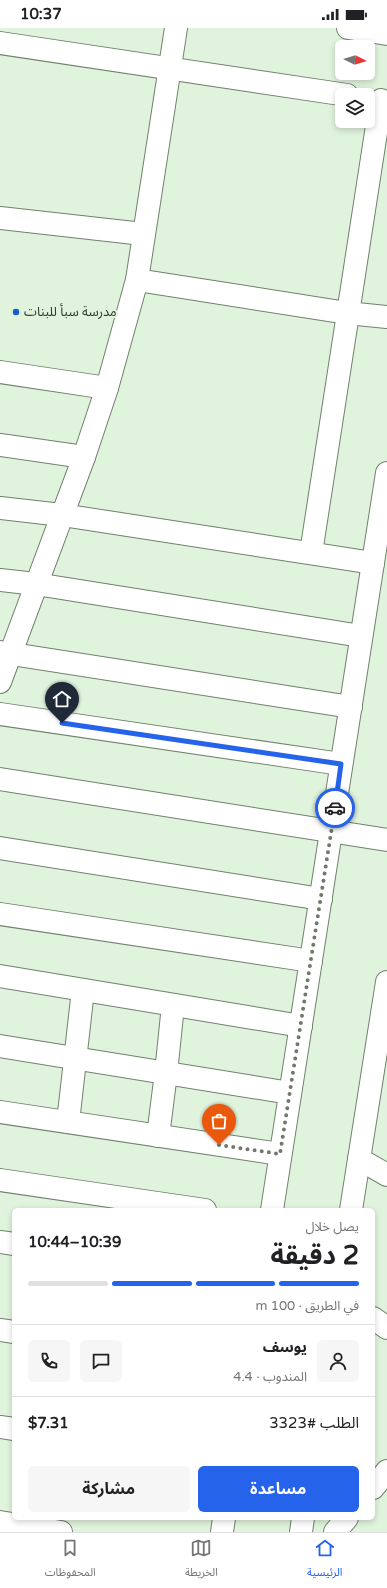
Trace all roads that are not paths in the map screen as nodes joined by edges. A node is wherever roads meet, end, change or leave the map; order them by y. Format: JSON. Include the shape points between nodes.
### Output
{"nodes":[{"id":1,"x":176,"y":28,"type":"edge"},
{"id":2,"x":348,"y":28,"type":"edge"},
{"id":3,"x":387,"y":34,"type":"edge"},
{"id":4,"x":0,"y":43,"type":"edge"},
{"id":5,"x":170,"y":68,"type":"junction"},
{"id":6,"x":335,"y":93,"type":"edge"},
{"id":7,"x":379,"y":100,"type":"edge"},
{"id":8,"x":0,"y":218,"type":"edge"},
{"id":9,"x":143,"y":234,"type":"junction"},
{"id":10,"x":137,"y":280,"type":"junction"},
{"id":11,"x":347,"y":313,"type":"junction"},
{"id":12,"x":387,"y":317,"type":"edge"},
{"id":13,"x":0,"y":372,"type":"edge"},
{"id":14,"x":107,"y":388,"type":"junction"},
{"id":15,"x":0,"y":445,"type":"edge"},
{"id":16,"x":84,"y":457,"type":"junction"},
{"id":17,"x":387,"y":473,"type":"edge"},
{"id":18,"x":0,"y":508,"type":"edge"},
{"id":19,"x":62,"y":515,"type":"junction"},
{"id":20,"x":311,"y":553,"type":"junction"},
{"id":21,"x":373,"y":563,"type":"junction"},
{"id":22,"x":0,"y":580,"type":"edge"},
{"id":23,"x":36,"y":584,"type":"junction"},
{"id":24,"x":361,"y":636,"type":"junction"},
{"id":25,"x":5,"y":652,"type":"edge"},
{"id":26,"x":0,"y":682,"type":"edge"},
{"id":27,"x":351,"y":707,"type":"junction"},
{"id":28,"x":0,"y":714,"type":"edge"},
{"id":29,"x":341,"y":764,"type":"junction"},
{"id":30,"x":0,"y":779,"type":"edge"},
{"id":31,"x":331,"y":831,"type":"junction"},
{"id":32,"x":387,"y":840,"type":"edge"},
{"id":33,"x":0,"y":848,"type":"edge"},
{"id":34,"x":321,"y":899,"type":"junction"},
{"id":35,"x":0,"y":914,"type":"edge"},
{"id":36,"x":311,"y":961,"type":"junction"},
{"id":37,"x":0,"y":976,"type":"edge"},
{"id":38,"x":387,"y":982,"type":"edge"},
{"id":39,"x":83,"y":990,"type":"junction"},
{"id":40,"x":173,"y":1005,"type":"junction"},
{"id":41,"x":384,"y":1021,"type":"edge"},
{"id":42,"x":301,"y":1026,"type":"junction"},
{"id":43,"x":0,"y":1046,"type":"edge"},
{"id":44,"x":74,"y":1058,"type":"junction"},
{"id":45,"x":166,"y":1073,"type":"junction"},
{"id":46,"x":290,"y":1093,"type":"junction"},
{"id":47,"x":0,"y":1112,"type":"edge"},
{"id":48,"x":68,"y":1122,"type":"junction"},
{"id":49,"x":158,"y":1136,"type":"junction"},
{"id":50,"x":280,"y":1154,"type":"junction"},
{"id":51,"x":360,"y":1159,"type":"junction"},
{"id":52,"x":387,"y":1175,"type":"edge"},
{"id":53,"x":0,"y":1180,"type":"edge"},
{"id":54,"x":191,"y":1208,"type":"edge"},
{"id":55,"x":272,"y":1208,"type":"edge"},
{"id":56,"x":351,"y":1208,"type":"edge"},
{"id":57,"x":0,"y":1242,"type":"edge"},
{"id":58,"x":12,"y":1244,"type":"edge"},
{"id":59,"x":375,"y":1319,"type":"edge"},
{"id":60,"x":387,"y":1328,"type":"edge"},
{"id":61,"x":0,"y":1330,"type":"edge"},
{"id":62,"x":12,"y":1332,"type":"edge"},
{"id":63,"x":0,"y":1427,"type":"edge"},
{"id":64,"x":12,"y":1429,"type":"edge"},
{"id":65,"x":224,"y":1520,"type":"edge"},
{"id":66,"x":303,"y":1520,"type":"edge"},
{"id":67,"x":345,"y":1520,"type":"edge"},
{"id":68,"x":0,"y":1522,"type":"edge"},
{"id":69,"x":61,"y":1532,"type":"edge"},
{"id":70,"x":222,"y":1532,"type":"edge"},
{"id":71,"x":301,"y":1532,"type":"edge"},
{"id":72,"x":335,"y":1532,"type":"edge"}],
"edges":[{"from":1,"to":5,"type":"street"},
{"from":2,"to":3,"type":"street"},
{"from":4,"to":5,"type":"street"},
{"from":5,"to":6,"type":"street"},
{"from":5,"to":9,"type":"street"},
{"from":7,"to":11,"type":"street"},
{"from":8,"to":9,"type":"street"},
{"from":9,"to":10,"type":"street"},
{"from":10,"to":11,"type":"street"},
{"from":10,"to":14,"type":"street"},
{"from":11,"to":12,"type":"street"},
{"from":11,"to":20,"type":"street"},
{"from":13,"to":14,"type":"street"},
{"from":14,"to":16,"type":"street"},
{"from":15,"to":16,"type":"street"},
{"from":16,"to":19,"type":"street"},
{"from":17,"to":21,"type":"street"},
{"from":18,"to":19,"type":"street"},
{"from":19,"to":20,"type":"street"},
{"from":19,"to":23,"type":"street"},
{"from":20,"to":21,"type":"street"},
{"from":21,"to":24,"type":"street"},
{"from":22,"to":23,"type":"street"},
{"from":23,"to":24,"type":"street"},
{"from":23,"to":25,"type":"street"},
{"from":24,"to":27,"type":"street"},
{"from":25,"to":26,"type":"street"},
{"from":25,"to":27,"type":"street"},
{"from":27,"to":29,"type":"street"},
{"from":28,"to":29,"type":"street"},
{"from":29,"to":31,"type":"street"},
{"from":30,"to":31,"type":"street"},
{"from":31,"to":32,"type":"street"},
{"from":31,"to":34,"type":"street"},
{"from":33,"to":34,"type":"street"},
{"from":34,"to":36,"type":"street"},
{"from":35,"to":36,"type":"street"},
{"from":36,"to":42,"type":"street"},
{"from":37,"to":39,"type":"street"},
{"from":38,"to":41,"type":"street"},
{"from":39,"to":40,"type":"street"},
{"from":39,"to":44,"type":"street"},
{"from":40,"to":42,"type":"street"},
{"from":40,"to":45,"type":"street"},
{"from":41,"to":51,"type":"street"},
{"from":42,"to":46,"type":"street"},
{"from":43,"to":44,"type":"street"},
{"from":44,"to":45,"type":"street"},
{"from":44,"to":48,"type":"street"},
{"from":45,"to":46,"type":"street"},
{"from":45,"to":49,"type":"street"},
{"from":46,"to":50,"type":"street"},
{"from":47,"to":48,"type":"street"},
{"from":48,"to":49,"type":"street"},
{"from":49,"to":50,"type":"street"},
{"from":50,"to":55,"type":"street"},
{"from":51,"to":52,"type":"street"},
{"from":51,"to":56,"type":"street"},
{"from":53,"to":54,"type":"street"},
{"from":57,"to":58,"type":"street"},
{"from":59,"to":60,"type":"street"},
{"from":61,"to":62,"type":"street"},
{"from":63,"to":64,"type":"street"},
{"from":65,"to":70,"type":"street"},
{"from":66,"to":71,"type":"street"},
{"from":67,"to":72,"type":"street"},
{"from":68,"to":69,"type":"street"}]}
